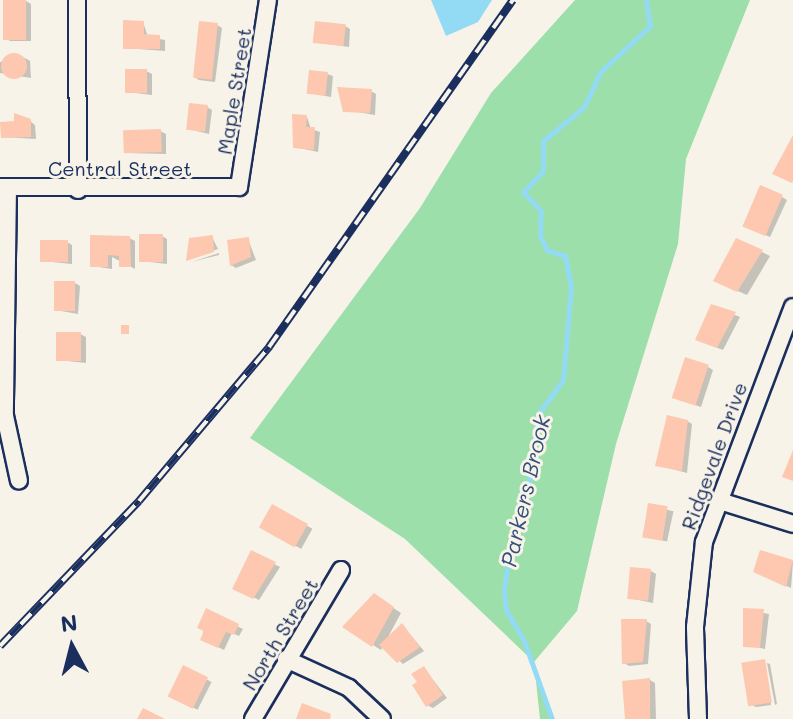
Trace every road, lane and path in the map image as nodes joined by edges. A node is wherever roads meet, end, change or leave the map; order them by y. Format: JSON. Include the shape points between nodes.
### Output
{"nodes":[{"id":1,"x":77,"y":0,"type":"edge"},
{"id":2,"x":268,"y":0,"type":"edge"},
{"id":3,"x":4,"y":187,"type":"edge"},
{"id":4,"x":239,"y":187,"type":"joint"},
{"id":5,"x":78,"y":190,"type":"junction"},
{"id":6,"x":793,"y":307,"type":"edge"},
{"id":7,"x":19,"y":481,"type":"dead end"},
{"id":8,"x":723,"y":502,"type":"junction"},
{"id":9,"x":793,"y":524,"type":"edge"},
{"id":10,"x":341,"y":570,"type":"dead end"},
{"id":11,"x":286,"y":659,"type":"junction"},
{"id":12,"x":253,"y":719,"type":"edge"},
{"id":13,"x":382,"y":719,"type":"edge"},
{"id":14,"x":698,"y":719,"type":"edge"}],
"edges":[{"from":1,"to":5,"type":"street"},
{"from":2,"to":4,"type":"street","name":"Maple Street"},
{"from":3,"to":5,"type":"street","name":"Central Street"},
{"from":3,"to":7,"type":"street","via":[[5,416]]},
{"from":4,"to":5,"type":"street","name":"Central Street"},
{"from":6,"to":8,"type":"street","name":"Ridgevale Drive","via":[[750,410]]},
{"from":8,"to":9,"type":"street"},
{"from":8,"to":14,"type":"street","name":"Ridgevale Drive","via":[[704,542],[695,627]]},
{"from":10,"to":11,"type":"street","name":"North Street"},
{"from":11,"to":12,"type":"street","name":"North Street"},
{"from":11,"to":13,"type":"street","via":[[349,688]]}]}
